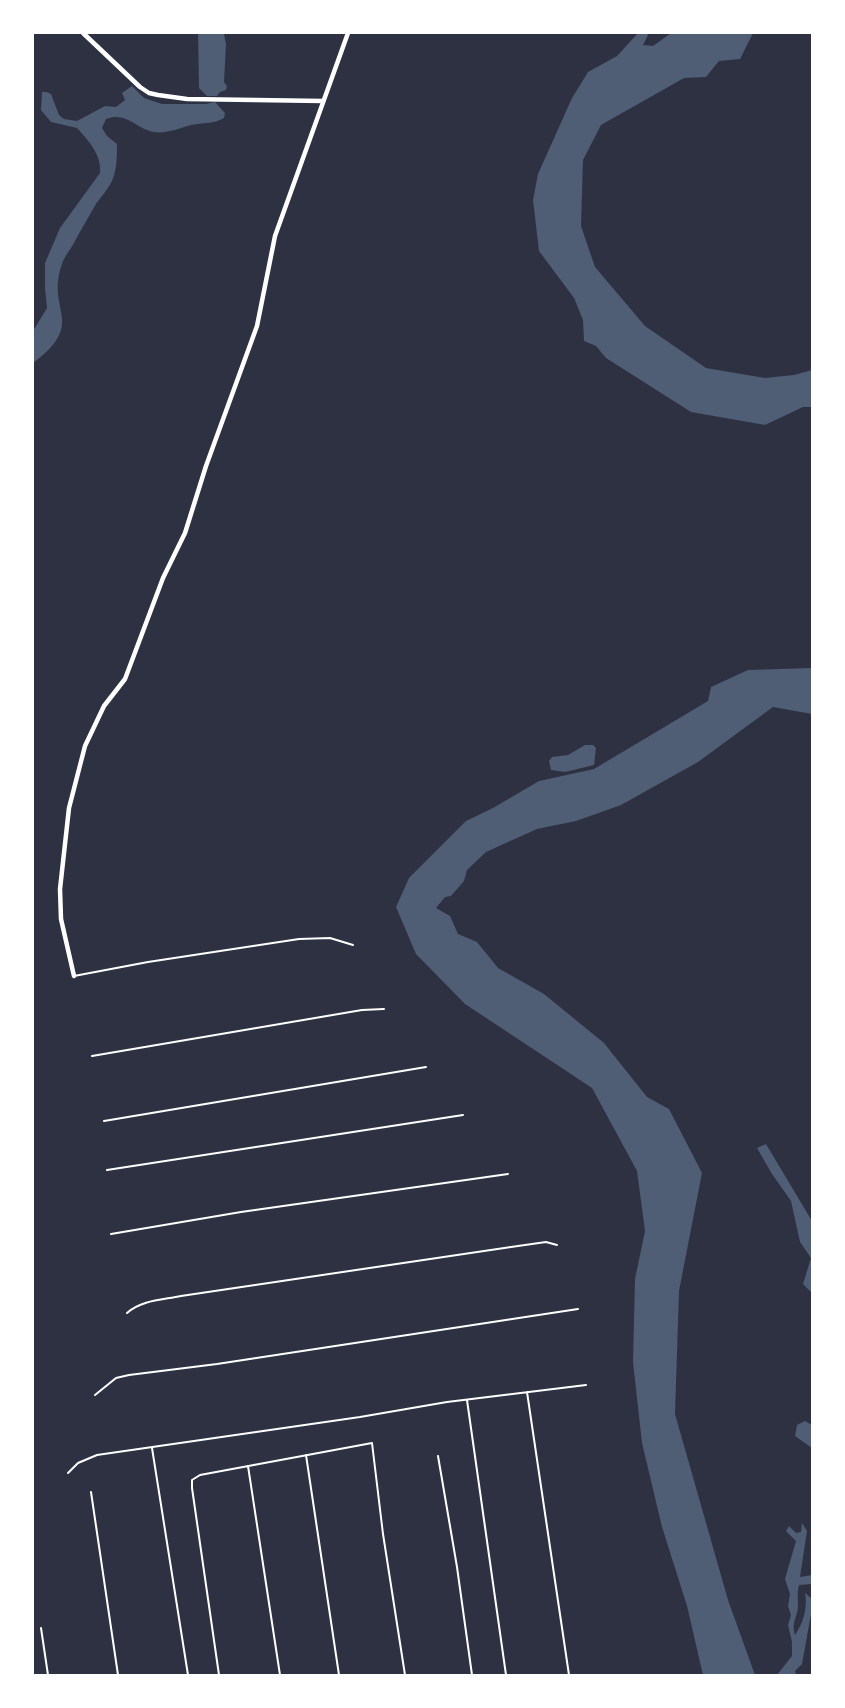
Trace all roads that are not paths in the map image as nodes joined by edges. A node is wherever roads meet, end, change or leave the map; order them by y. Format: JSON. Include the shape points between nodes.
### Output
{"nodes":[{"id":1,"x":83,"y":33,"type":"edge"},
{"id":2,"x":348,"y":33,"type":"edge"},
{"id":3,"x":323,"y":101,"type":"junction"},
{"id":4,"x":353,"y":945,"type":"dead end"},
{"id":5,"x":74,"y":976,"type":"joint"},
{"id":6,"x":384,"y":1009,"type":"dead end"},
{"id":7,"x":92,"y":1056,"type":"dead end"},
{"id":8,"x":426,"y":1067,"type":"dead end"},
{"id":9,"x":463,"y":1115,"type":"dead end"},
{"id":10,"x":104,"y":1121,"type":"dead end"},
{"id":11,"x":107,"y":1170,"type":"dead end"},
{"id":12,"x":508,"y":1174,"type":"dead end"},
{"id":13,"x":111,"y":1234,"type":"dead end"},
{"id":14,"x":556,"y":1245,"type":"dead end"},
{"id":15,"x":578,"y":1309,"type":"dead end"},
{"id":16,"x":127,"y":1313,"type":"dead end"},
{"id":17,"x":586,"y":1384,"type":"dead end"},
{"id":18,"x":527,"y":1392,"type":"junction"},
{"id":19,"x":95,"y":1395,"type":"dead end"},
{"id":20,"x":467,"y":1400,"type":"junction"},
{"id":21,"x":152,"y":1448,"type":"junction"},
{"id":22,"x":306,"y":1455,"type":"junction"},
{"id":23,"x":438,"y":1456,"type":"dead end"},
{"id":24,"x":248,"y":1466,"type":"junction"},
{"id":25,"x":68,"y":1473,"type":"dead end"},
{"id":26,"x":91,"y":1492,"type":"dead end"},
{"id":27,"x":41,"y":1628,"type":"dead end"},
{"id":28,"x":48,"y":1675,"type":"edge"},
{"id":29,"x":118,"y":1675,"type":"edge"},
{"id":30,"x":188,"y":1675,"type":"edge"},
{"id":31,"x":219,"y":1675,"type":"edge"},
{"id":32,"x":280,"y":1675,"type":"edge"},
{"id":33,"x":339,"y":1675,"type":"edge"},
{"id":34,"x":405,"y":1675,"type":"edge"},
{"id":35,"x":472,"y":1675,"type":"edge"},
{"id":36,"x":506,"y":1675,"type":"edge"},
{"id":37,"x":569,"y":1675,"type":"edge"}],
"edges":[{"from":1,"to":3,"type":"street","via":[[149,93],[168,98]]},
{"from":2,"to":3,"type":"street"},
{"from":3,"to":5,"type":"street","via":[[275,236],[252,344],[185,533],[163,578],[125,679],[104,706],[85,746],[69,808],[60,890]]},
{"from":4,"to":5,"type":"lane","via":[[330,938],[299,939]]},
{"from":6,"to":7,"type":"lane"},
{"from":8,"to":10,"type":"lane"},
{"from":9,"to":11,"type":"lane"},
{"from":12,"to":13,"type":"lane"},
{"from":14,"to":16,"type":"lane","via":[[546,1242],[511,1246],[181,1296],[143,1303]]},
{"from":15,"to":19,"type":"lane","via":[[129,1375],[109,1382]]},
{"from":17,"to":18,"type":"lane"},
{"from":18,"to":20,"type":"lane"},
{"from":18,"to":37,"type":"lane"},
{"from":20,"to":21,"type":"lane"},
{"from":20,"to":36,"type":"lane"},
{"from":21,"to":25,"type":"lane","via":[[88,1458]]},
{"from":21,"to":30,"type":"lane"},
{"from":22,"to":24,"type":"lane"},
{"from":22,"to":33,"type":"lane"},
{"from":22,"to":34,"type":"lane","via":[[372,1443]]},
{"from":23,"to":35,"type":"lane"},
{"from":24,"to":31,"type":"lane","via":[[192,1480]]},
{"from":24,"to":32,"type":"lane"},
{"from":26,"to":29,"type":"lane"},
{"from":27,"to":28,"type":"lane"}]}
